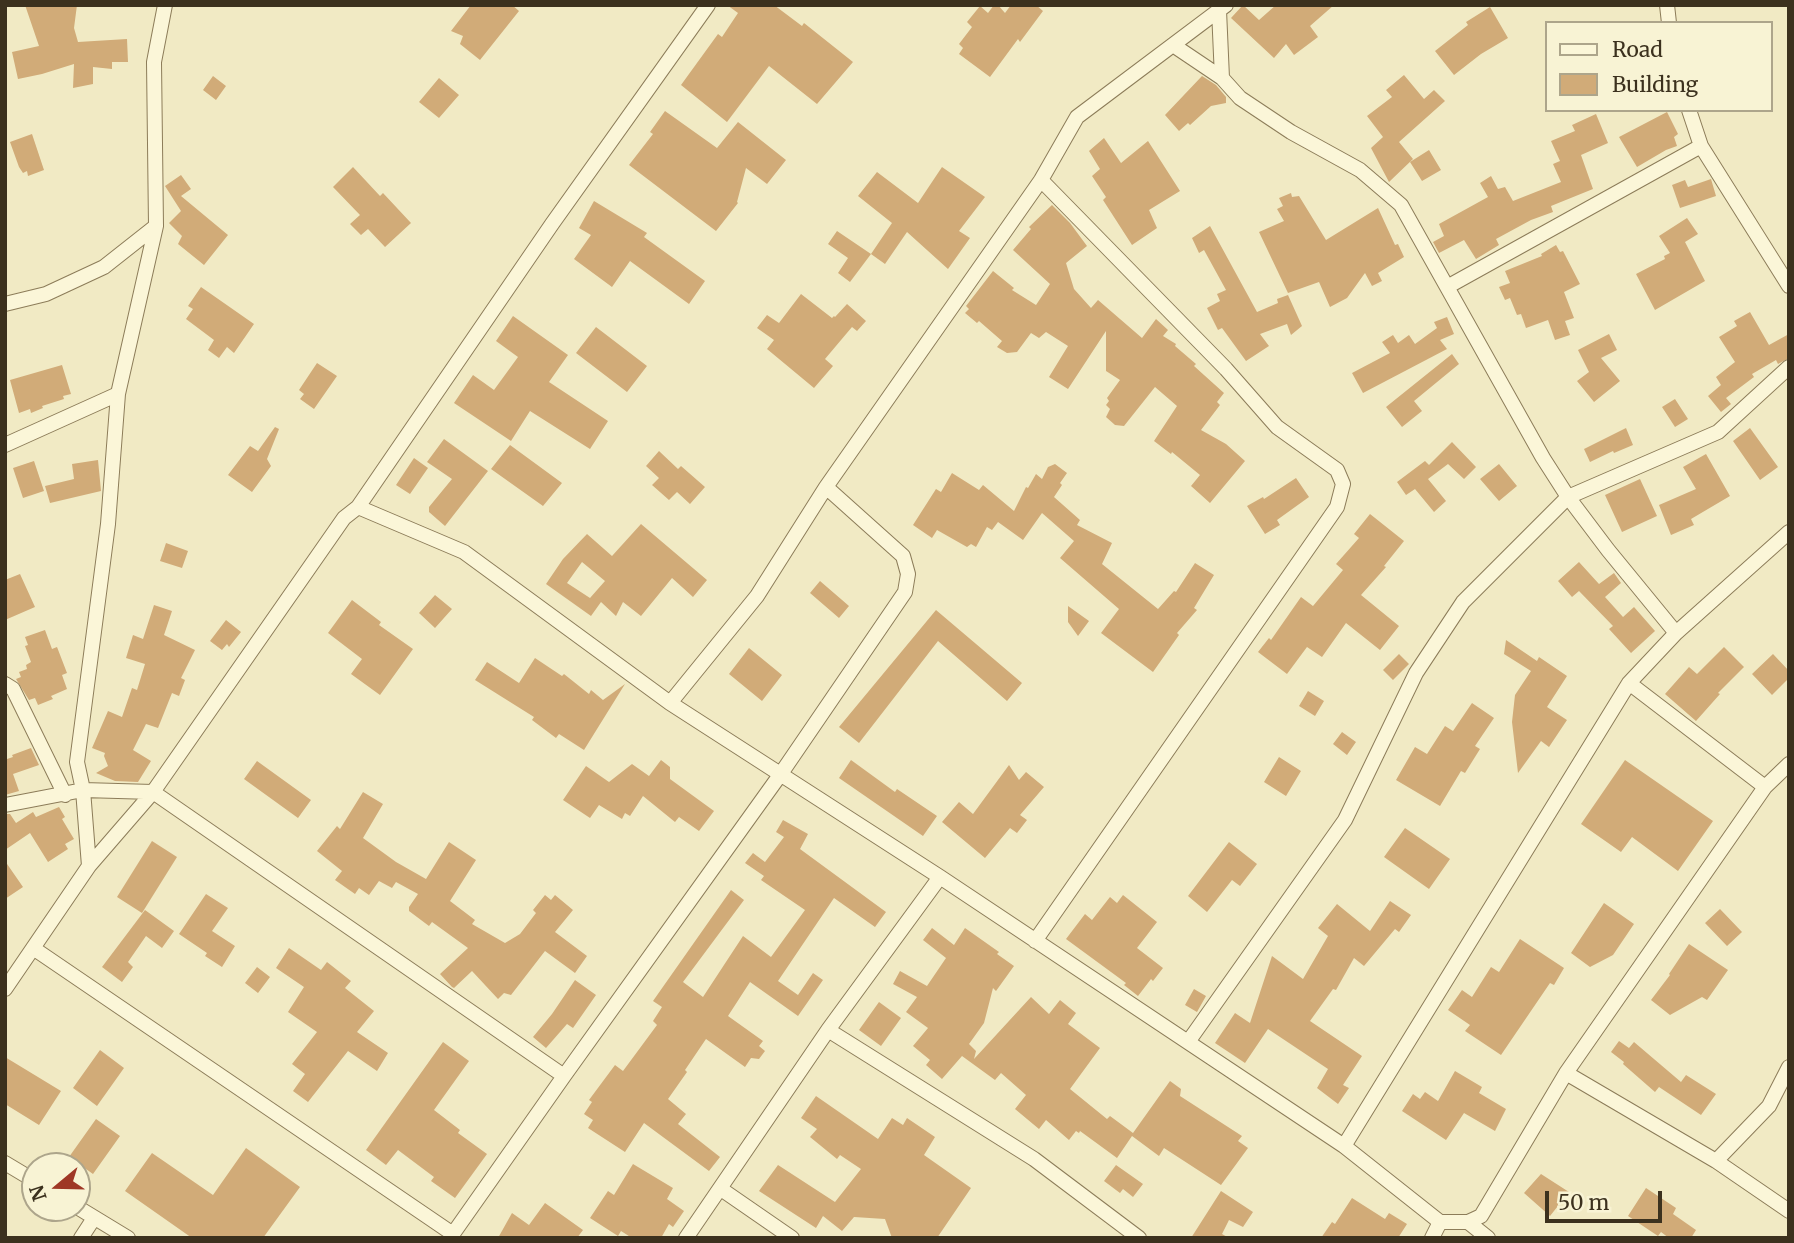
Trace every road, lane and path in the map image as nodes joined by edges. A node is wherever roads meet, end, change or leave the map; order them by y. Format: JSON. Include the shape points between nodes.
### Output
{"nodes":[{"id":1,"x":166,"y":5,"type":"edge"},
{"id":2,"x":708,"y":5,"type":"edge"},
{"id":3,"x":1223,"y":8,"type":"edge"},
{"id":4,"x":1173,"y":45,"type":"junction"},
{"id":5,"x":1222,"y":78,"type":"junction"},
{"id":6,"x":1690,"y":112,"type":"edge"},
{"id":7,"x":1701,"y":146,"type":"junction"},
{"id":8,"x":1041,"y":180,"type":"junction"},
{"id":9,"x":156,"y":226,"type":"junction"},
{"id":10,"x":1789,"y":286,"type":"edge"},
{"id":11,"x":1447,"y":287,"type":"junction"},
{"id":12,"x":5,"y":304,"type":"edge"},
{"id":13,"x":1789,"y":367,"type":"edge"},
{"id":14,"x":118,"y":394,"type":"junction"},
{"id":15,"x":5,"y":445,"type":"edge"},
{"id":16,"x":826,"y":487,"type":"junction"},
{"id":17,"x":1568,"y":497,"type":"junction"},
{"id":18,"x":358,"y":507,"type":"junction"},
{"id":19,"x":1789,"y":532,"type":"edge"},
{"id":20,"x":1676,"y":633,"type":"junction"},
{"id":21,"x":1629,"y":683,"type":"junction"},
{"id":22,"x":5,"y":684,"type":"edge"},
{"id":23,"x":670,"y":703,"type":"junction"},
{"id":24,"x":1788,"y":763,"type":"edge"},
{"id":25,"x":780,"y":775,"type":"junction"},
{"id":26,"x":1765,"y":787,"type":"junction"},
{"id":27,"x":83,"y":790,"type":"junction"},
{"id":28,"x":153,"y":792,"type":"junction"},
{"id":29,"x":65,"y":795,"type":"junction"},
{"id":30,"x":5,"y":805,"type":"edge"},
{"id":31,"x":89,"y":866,"type":"junction"},
{"id":32,"x":940,"y":877,"type":"junction"},
{"id":33,"x":1035,"y":941,"type":"junction"},
{"id":34,"x":33,"y":948,"type":"junction"},
{"id":35,"x":5,"y":989,"type":"edge"},
{"id":36,"x":828,"y":1030,"type":"junction"},
{"id":37,"x":1188,"y":1042,"type":"junction"},
{"id":38,"x":1789,"y":1066,"type":"edge"},
{"id":39,"x":1566,"y":1073,"type":"junction"},
{"id":40,"x":564,"y":1076,"type":"junction"},
{"id":41,"x":1344,"y":1146,"type":"junction"},
{"id":42,"x":1716,"y":1161,"type":"junction"},
{"id":43,"x":5,"y":1163,"type":"edge"},
{"id":44,"x":21,"y":1173,"type":"edge"},
{"id":45,"x":721,"y":1189,"type":"junction"},
{"id":46,"x":1789,"y":1211,"type":"edge"},
{"id":47,"x":91,"y":1216,"type":"edge"},
{"id":48,"x":94,"y":1218,"type":"junction"},
{"id":49,"x":1440,"y":1222,"type":"junction"},
{"id":50,"x":1468,"y":1222,"type":"junction"},
{"id":51,"x":452,"y":1236,"type":"edge"},
{"id":52,"x":81,"y":1238,"type":"edge"},
{"id":53,"x":128,"y":1238,"type":"edge"},
{"id":54,"x":686,"y":1238,"type":"edge"},
{"id":55,"x":792,"y":1238,"type":"edge"},
{"id":56,"x":1139,"y":1238,"type":"edge"},
{"id":57,"x":1432,"y":1238,"type":"edge"},
{"id":58,"x":1488,"y":1238,"type":"edge"}],
"edges":[{"from":1,"to":9,"type":"street","via":[[154,62]]},
{"from":2,"to":18,"type":"street"},
{"from":3,"to":4,"type":"street"},
{"from":3,"to":5,"type":"street"},
{"from":4,"to":5,"type":"street"},
{"from":4,"to":8,"type":"street","via":[[1077,117]]},
{"from":5,"to":11,"type":"street","via":[[1240,98],[1360,170],[1401,205]]},
{"from":6,"to":7,"type":"street"},
{"from":7,"to":10,"type":"street"},
{"from":7,"to":11,"type":"street"},
{"from":8,"to":16,"type":"street"},
{"from":8,"to":33,"type":"street","via":[[1277,427],[1338,470],[1343,484],[1337,507]]},
{"from":9,"to":12,"type":"street","via":[[104,267],[46,294]]},
{"from":9,"to":14,"type":"street"},
{"from":11,"to":17,"type":"street"},
{"from":13,"to":17,"type":"street","via":[[1718,432]]},
{"from":14,"to":15,"type":"street"},
{"from":14,"to":27,"type":"street","via":[[108,524],[78,762]]},
{"from":16,"to":23,"type":"street","via":[[757,596]]},
{"from":16,"to":25,"type":"street","via":[[903,556],[908,574],[905,592]]},
{"from":17,"to":20,"type":"street"},
{"from":17,"to":37,"type":"street","via":[[1463,602],[1416,673],[1345,820]]},
{"from":18,"to":23,"type":"street","via":[[464,552]]},
{"from":18,"to":28,"type":"street","via":[[344,518]]},
{"from":19,"to":20,"type":"street"},
{"from":20,"to":21,"type":"street"},
{"from":21,"to":26,"type":"street"},
{"from":21,"to":41,"type":"street"},
{"from":22,"to":29,"type":"street","via":[[13,690]]},
{"from":23,"to":25,"type":"street"},
{"from":24,"to":26,"type":"street"},
{"from":25,"to":32,"type":"street"},
{"from":25,"to":40,"type":"street"},
{"from":26,"to":39,"type":"street"},
{"from":27,"to":28,"type":"street"},
{"from":27,"to":29,"type":"street"},
{"from":27,"to":31,"type":"street"},
{"from":28,"to":31,"type":"street"},
{"from":28,"to":40,"type":"street"},
{"from":29,"to":30,"type":"street"},
{"from":31,"to":34,"type":"street"},
{"from":32,"to":33,"type":"street"},
{"from":32,"to":36,"type":"street"},
{"from":33,"to":37,"type":"street"},
{"from":34,"to":35,"type":"street"},
{"from":34,"to":51,"type":"street"},
{"from":36,"to":45,"type":"street"},
{"from":36,"to":56,"type":"street","via":[[1034,1159]]},
{"from":37,"to":41,"type":"street"},
{"from":38,"to":42,"type":"street","via":[[1769,1106]]},
{"from":39,"to":42,"type":"street"},
{"from":39,"to":50,"type":"street","via":[[1481,1216]]},
{"from":40,"to":51,"type":"street"},
{"from":41,"to":49,"type":"street"},
{"from":42,"to":46,"type":"street"},
{"from":43,"to":44,"type":"street"},
{"from":45,"to":54,"type":"street"},
{"from":45,"to":55,"type":"street"},
{"from":47,"to":48,"type":"street"},
{"from":48,"to":52,"type":"street"},
{"from":48,"to":53,"type":"street"},
{"from":49,"to":50,"type":"street"},
{"from":49,"to":57,"type":"street"},
{"from":50,"to":58,"type":"street"}]}
